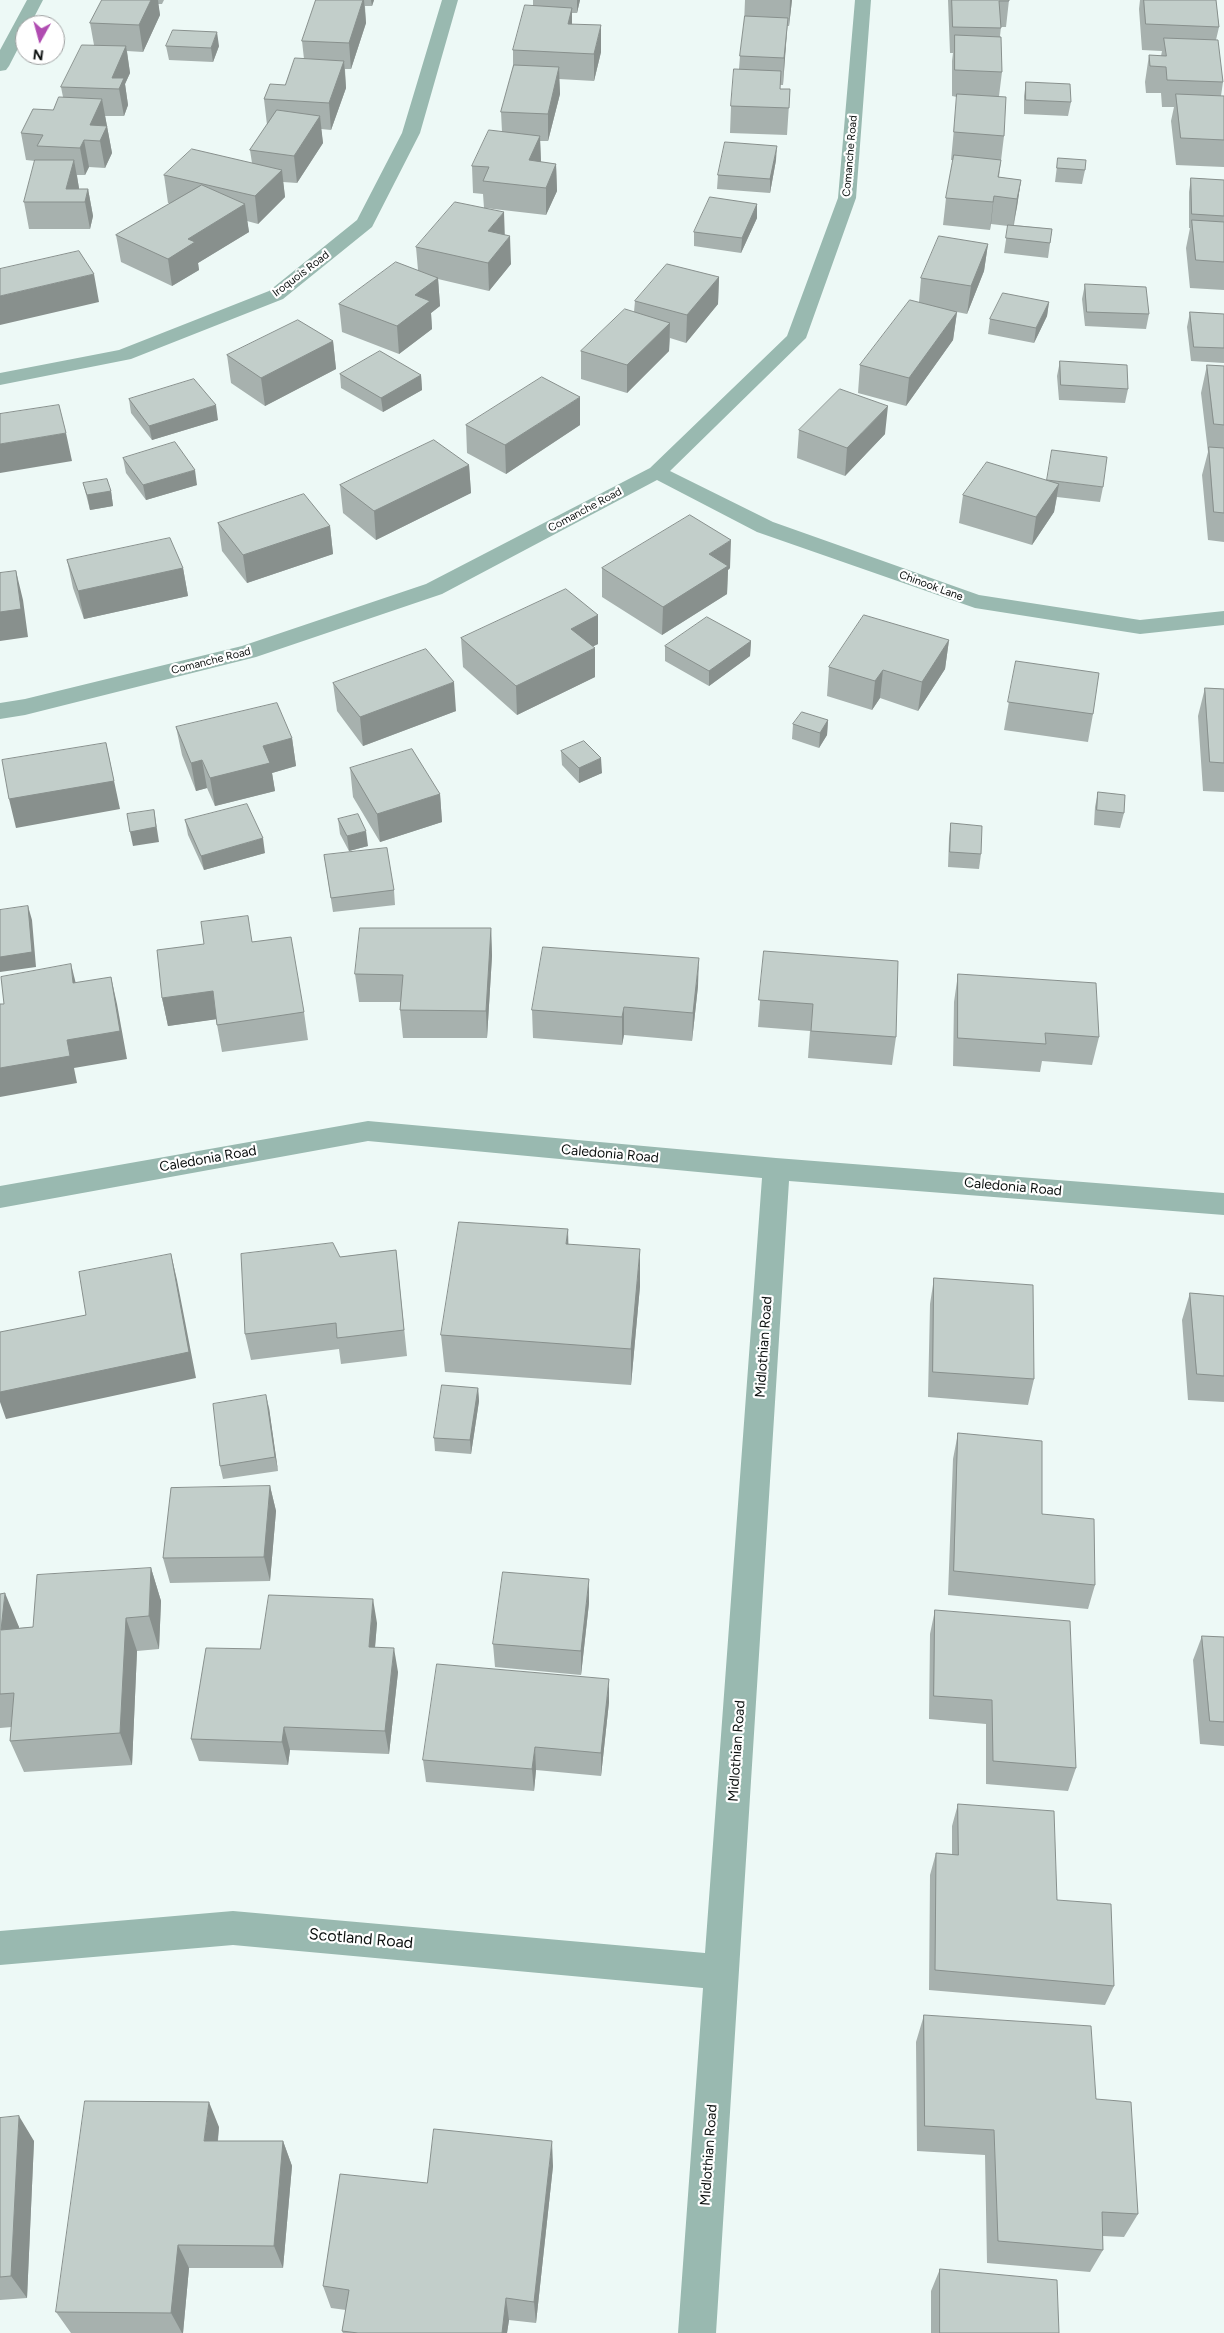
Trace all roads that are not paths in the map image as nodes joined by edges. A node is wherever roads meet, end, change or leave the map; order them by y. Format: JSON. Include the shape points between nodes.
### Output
{"nodes":[{"id":1,"x":35,"y":0,"type":"edge"},
{"id":2,"x":450,"y":0,"type":"edge"},
{"id":3,"x":863,"y":0,"type":"edge"},
{"id":4,"x":0,"y":66,"type":"edge"},
{"id":5,"x":0,"y":379,"type":"edge"},
{"id":6,"x":657,"y":472,"type":"junction"},
{"id":7,"x":1224,"y":618,"type":"edge"},
{"id":8,"x":0,"y":711,"type":"edge"},
{"id":9,"x":776,"y":1169,"type":"junction"},
{"id":10,"x":0,"y":1197,"type":"edge"},
{"id":11,"x":1224,"y":1204,"type":"edge"},
{"id":12,"x":0,"y":1948,"type":"edge"},
{"id":13,"x":722,"y":1972,"type":"junction"},
{"id":14,"x":697,"y":2333,"type":"edge"}],
"edges":[{"from":1,"to":4,"type":"street"},
{"from":2,"to":5,"type":"street","name":"Iroquois Road","via":[[411,133],[365,224],[276,295],[124,355]]},
{"from":3,"to":6,"type":"street","name":"Comanche Road","via":[[847,198],[796,338]]},
{"from":6,"to":7,"type":"street","name":"Chinook Lane","via":[[766,527],[975,601],[1140,627]]},
{"from":6,"to":8,"type":"street","name":"Comanche Road","via":[[434,589],[248,652]]},
{"from":9,"to":10,"type":"street","name":"Caledonia Road","via":[[368,1132]]},
{"from":9,"to":11,"type":"street","name":"Caledonia Road"},
{"from":9,"to":13,"type":"street","name":"Midlothian Road"},
{"from":12,"to":13,"type":"street","name":"Scotland Road","via":[[233,1928]]},
{"from":13,"to":14,"type":"street","name":"Midlothian Road"}]}
